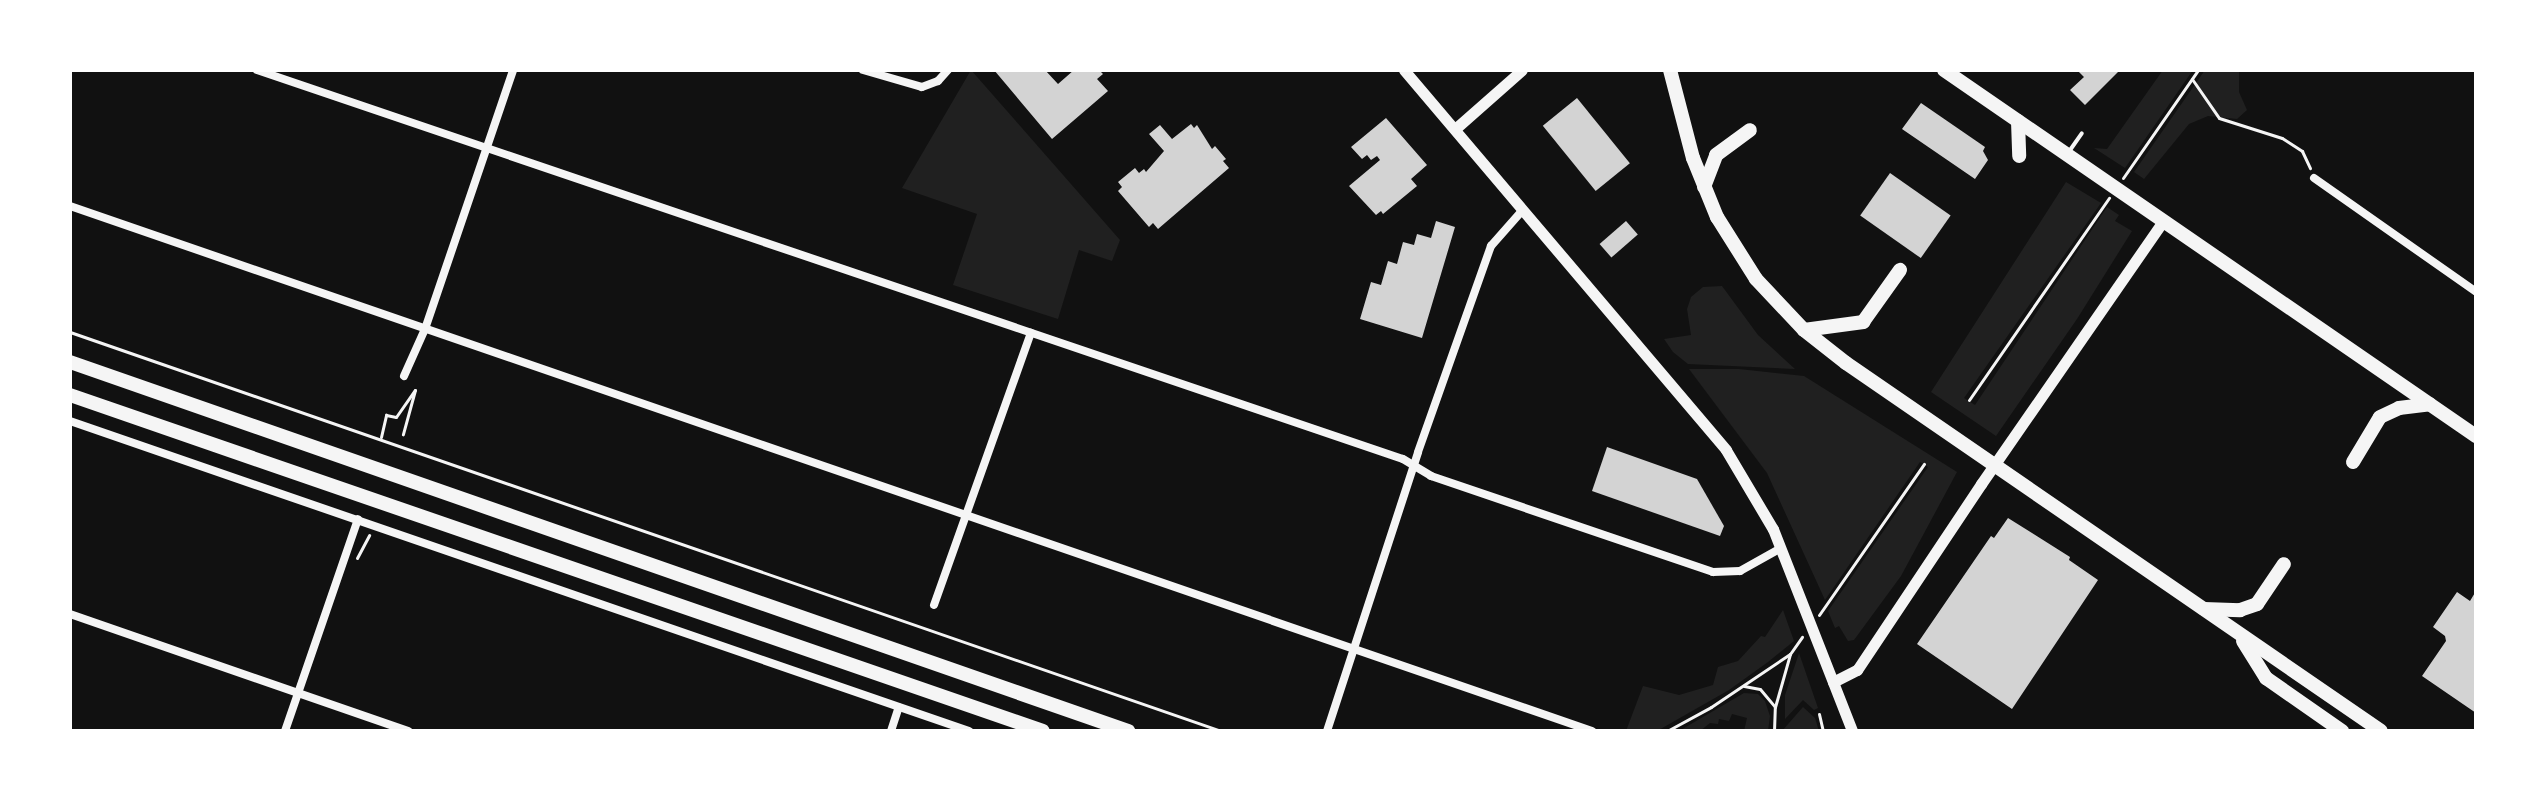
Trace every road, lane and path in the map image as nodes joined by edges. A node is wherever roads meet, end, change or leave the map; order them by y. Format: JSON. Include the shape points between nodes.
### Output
{"nodes":[{"id":1,"x":257,"y":70,"type":"edge"},
{"id":2,"x":513,"y":70,"type":"edge"},
{"id":3,"x":863,"y":70,"type":"edge"},
{"id":4,"x":948,"y":70,"type":"edge"},
{"id":5,"x":1404,"y":70,"type":"edge"},
{"id":6,"x":1522,"y":70,"type":"edge"},
{"id":7,"x":1672,"y":70,"type":"edge"},
{"id":8,"x":1944,"y":70,"type":"edge"},
{"id":9,"x":2198,"y":70,"type":"edge"},
{"id":10,"x":2192,"y":79,"type":"junction"},
{"id":11,"x":2018,"y":121,"type":"junction"},
{"id":12,"x":1455,"y":129,"type":"junction"},
{"id":13,"x":1750,"y":130,"type":"dead end"},
{"id":14,"x":2082,"y":133,"type":"dead end"},
{"id":15,"x":487,"y":146,"type":"junction"},
{"id":16,"x":2067,"y":155,"type":"junction"},
{"id":17,"x":2019,"y":156,"type":"dead end"},
{"id":18,"x":2314,"y":178,"type":"joint"},
{"id":19,"x":2119,"y":184,"type":"dead end"},
{"id":20,"x":1704,"y":187,"type":"junction"},
{"id":21,"x":2110,"y":197,"type":"dead end"},
{"id":22,"x":70,"y":206,"type":"edge"},
{"id":23,"x":1521,"y":212,"type":"junction"},
{"id":24,"x":2164,"y":220,"type":"junction"},
{"id":25,"x":1900,"y":270,"type":"dead end"},
{"id":26,"x":2476,"y":292,"type":"edge"},
{"id":27,"x":425,"y":329,"type":"junction"},
{"id":28,"x":1804,"y":330,"type":"junction"},
{"id":29,"x":70,"y":332,"type":"edge"},
{"id":30,"x":1031,"y":333,"type":"junction"},
{"id":31,"x":70,"y":362,"type":"edge"},
{"id":32,"x":404,"y":376,"type":"dead end"},
{"id":33,"x":70,"y":395,"type":"edge"},
{"id":34,"x":1969,"y":400,"type":"dead end"},
{"id":35,"x":2430,"y":404,"type":"junction"},
{"id":36,"x":70,"y":421,"type":"edge"},
{"id":37,"x":403,"y":434,"type":"dead end"},
{"id":38,"x":2476,"y":436,"type":"edge"},
{"id":39,"x":381,"y":438,"type":"junction"},
{"id":40,"x":2353,"y":462,"type":"dead end"},
{"id":41,"x":1924,"y":464,"type":"dead end"},
{"id":42,"x":1994,"y":465,"type":"junction"},
{"id":43,"x":1416,"y":468,"type":"junction"},
{"id":44,"x":967,"y":516,"type":"junction"},
{"id":45,"x":358,"y":519,"type":"junction"},
{"id":46,"x":1781,"y":548,"type":"junction"},
{"id":47,"x":2284,"y":564,"type":"dead end"},
{"id":48,"x":934,"y":605,"type":"dead end"},
{"id":49,"x":2204,"y":609,"type":"junction"},
{"id":50,"x":70,"y":614,"type":"edge"},
{"id":51,"x":1818,"y":616,"type":"dead end"},
{"id":52,"x":2239,"y":633,"type":"junction"},
{"id":53,"x":1803,"y":635,"type":"dead end"},
{"id":54,"x":1354,"y":651,"type":"junction"},
{"id":55,"x":1790,"y":654,"type":"junction"},
{"id":56,"x":1833,"y":682,"type":"junction"},
{"id":57,"x":1744,"y":686,"type":"junction"},
{"id":58,"x":299,"y":693,"type":"junction"},
{"id":59,"x":899,"y":707,"type":"junction"},
{"id":60,"x":1775,"y":707,"type":"junction"},
{"id":61,"x":1819,"y":714,"type":"dead end"},
{"id":62,"x":285,"y":731,"type":"edge"},
{"id":63,"x":408,"y":731,"type":"edge"},
{"id":64,"x":891,"y":731,"type":"edge"},
{"id":65,"x":969,"y":731,"type":"edge"},
{"id":66,"x":1043,"y":731,"type":"edge"},
{"id":67,"x":1128,"y":731,"type":"edge"},
{"id":68,"x":1221,"y":731,"type":"edge"},
{"id":69,"x":1327,"y":731,"type":"edge"},
{"id":70,"x":1592,"y":731,"type":"edge"},
{"id":71,"x":1667,"y":731,"type":"edge"},
{"id":72,"x":1774,"y":731,"type":"edge"},
{"id":73,"x":1823,"y":731,"type":"edge"},
{"id":74,"x":1852,"y":731,"type":"edge"},
{"id":75,"x":2342,"y":731,"type":"edge"},
{"id":76,"x":2381,"y":731,"type":"edge"}],
"edges":[{"from":1,"to":15,"type":"street"},
{"from":2,"to":15,"type":"street"},
{"from":3,"to":4,"type":"street","via":[[922,87]]},
{"from":5,"to":12,"type":"street"},
{"from":6,"to":12,"type":"street"},
{"from":7,"to":20,"type":"highway"},
{"from":8,"to":11,"type":"highway"},
{"from":9,"to":10,"type":"path"},
{"from":10,"to":18,"type":"path","via":[[2219,118],[2282,138],[2302,151]]},
{"from":10,"to":19,"type":"path"},
{"from":11,"to":16,"type":"highway"},
{"from":11,"to":17,"type":"highway"},
{"from":12,"to":23,"type":"street"},
{"from":13,"to":20,"type":"highway","via":[[1716,155]]},
{"from":14,"to":16,"type":"lane"},
{"from":15,"to":27,"type":"street"},
{"from":15,"to":30,"type":"street"},
{"from":16,"to":24,"type":"highway"},
{"from":18,"to":26,"type":"street"},
{"from":20,"to":28,"type":"highway","via":[[1735,249],[1772,299]]},
{"from":21,"to":34,"type":"path"},
{"from":22,"to":27,"type":"street"},
{"from":23,"to":43,"type":"street","via":[[1491,246]]},
{"from":23,"to":46,"type":"street","via":[[1726,450]]},
{"from":24,"to":35,"type":"highway"},
{"from":24,"to":42,"type":"street"},
{"from":25,"to":28,"type":"highway","via":[[1863,322]]},
{"from":27,"to":32,"type":"street"},
{"from":27,"to":44,"type":"street"},
{"from":28,"to":42,"type":"highway"},
{"from":29,"to":39,"type":"path"},
{"from":30,"to":43,"type":"street","via":[[1403,459]]},
{"from":30,"to":44,"type":"street"},
{"from":31,"to":67,"type":"highway"},
{"from":33,"to":66,"type":"highway"},
{"from":35,"to":38,"type":"highway"},
{"from":35,"to":40,"type":"highway","via":[[2380,417]]},
{"from":36,"to":45,"type":"street"},
{"from":37,"to":39,"type":"path","via":[[415,390],[396,417],[386,415]]},
{"from":39,"to":68,"type":"path"},
{"from":41,"to":51,"type":"path"},
{"from":42,"to":49,"type":"highway"},
{"from":42,"to":56,"type":"street","via":[[1857,670]]},
{"from":43,"to":46,"type":"street","via":[[1713,572],[1740,571]]},
{"from":43,"to":54,"type":"street"},
{"from":44,"to":48,"type":"street"},
{"from":44,"to":54,"type":"street"},
{"from":45,"to":58,"type":"street"},
{"from":45,"to":59,"type":"street"},
{"from":46,"to":56,"type":"street"},
{"from":47,"to":49,"type":"highway","via":[[2257,604],[2240,610]]},
{"from":49,"to":52,"type":"highway"},
{"from":50,"to":58,"type":"street"},
{"from":52,"to":75,"type":"highway","via":[[2266,678]]},
{"from":52,"to":76,"type":"highway"},
{"from":53,"to":55,"type":"path"},
{"from":54,"to":69,"type":"street"},
{"from":54,"to":70,"type":"street"},
{"from":55,"to":57,"type":"path"},
{"from":55,"to":60,"type":"path"},
{"from":56,"to":74,"type":"street"},
{"from":57,"to":60,"type":"path","via":[[1760,689]]},
{"from":57,"to":71,"type":"path"},
{"from":58,"to":62,"type":"street"},
{"from":58,"to":63,"type":"street"},
{"from":59,"to":64,"type":"street"},
{"from":59,"to":65,"type":"street"},
{"from":60,"to":72,"type":"path"},
{"from":61,"to":73,"type":"path"}]}
